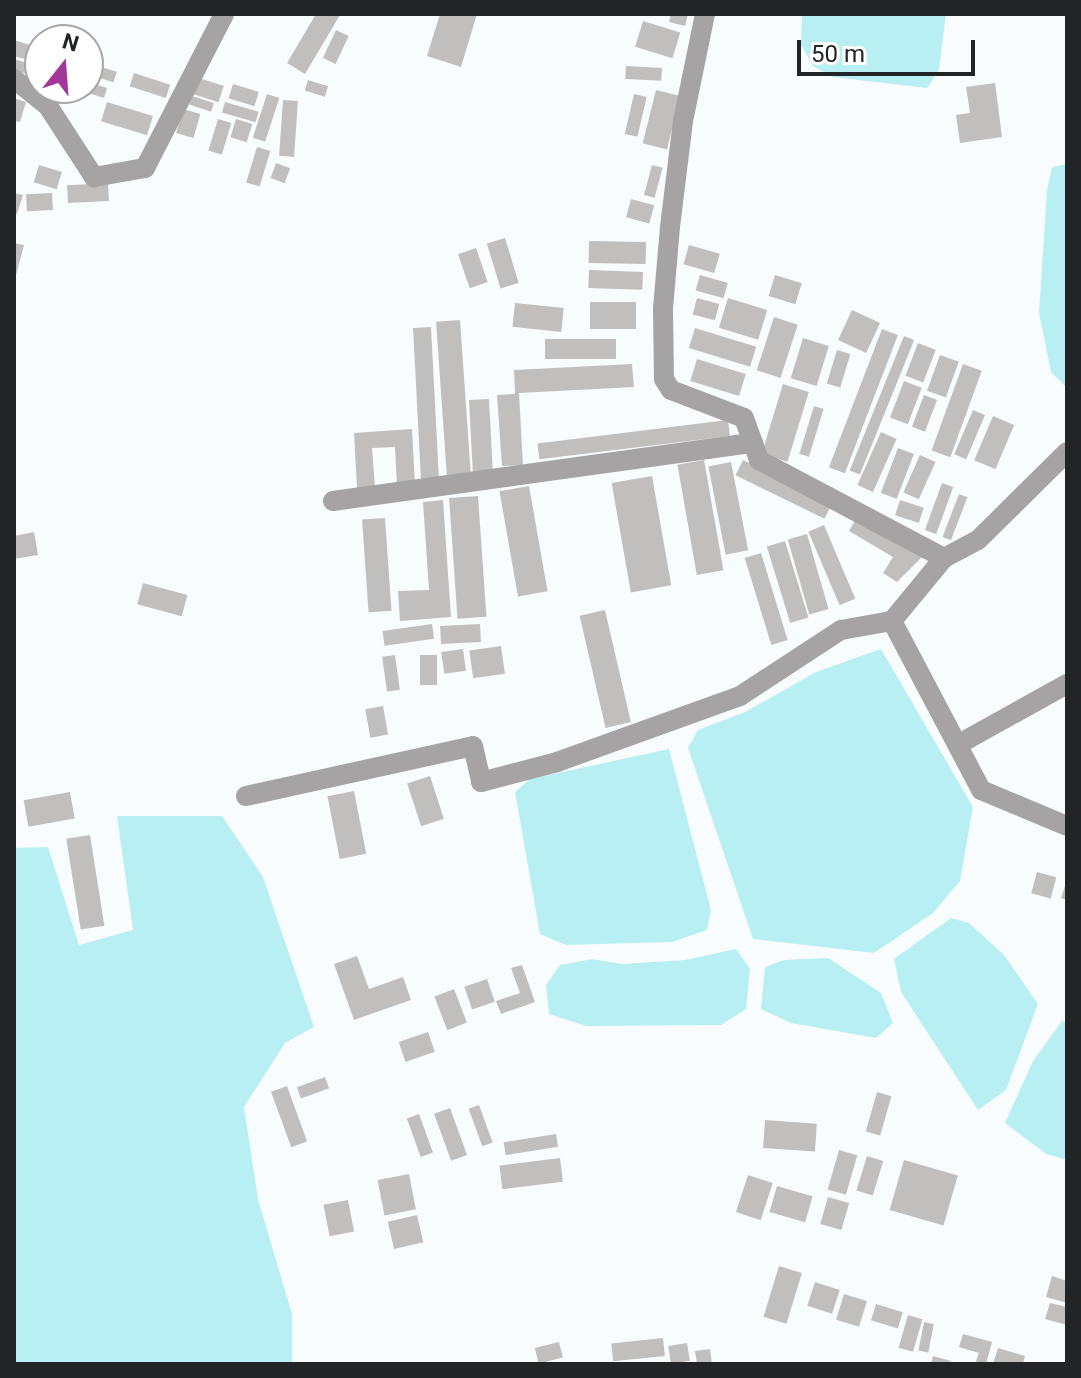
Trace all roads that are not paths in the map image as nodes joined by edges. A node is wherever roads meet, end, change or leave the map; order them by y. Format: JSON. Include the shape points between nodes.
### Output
{"nodes":[{"id":1,"x":224,"y":14,"type":"edge"},
{"id":2,"x":705,"y":14,"type":"edge"},
{"id":3,"x":14,"y":79,"type":"edge"},
{"id":4,"x":753,"y":443,"type":"junction"},
{"id":5,"x":1067,"y":452,"type":"edge"},
{"id":6,"x":333,"y":501,"type":"dead end"},
{"id":7,"x":944,"y":558,"type":"junction"},
{"id":8,"x":892,"y":621,"type":"junction"},
{"id":9,"x":1067,"y":684,"type":"edge"},
{"id":10,"x":959,"y":744,"type":"junction"},
{"id":11,"x":246,"y":796,"type":"dead end"},
{"id":12,"x":1067,"y":826,"type":"edge"}],
"edges":[{"from":1,"to":3,"type":"street","via":[[145,168],[94,177],[48,106]]},
{"from":2,"to":4,"type":"street","via":[[683,121],[670,227],[664,379],[671,390],[735,411],[750,425]]},
{"from":4,"to":6,"type":"street"},
{"from":4,"to":7,"type":"street","via":[[759,460]]},
{"from":5,"to":7,"type":"street","via":[[978,540]]},
{"from":7,"to":8,"type":"street"},
{"from":8,"to":10,"type":"street"},
{"from":8,"to":11,"type":"street","via":[[841,630],[740,696],[557,762],[481,782],[473,746]]},
{"from":9,"to":10,"type":"street"},
{"from":10,"to":12,"type":"street","via":[[981,790]]}]}
